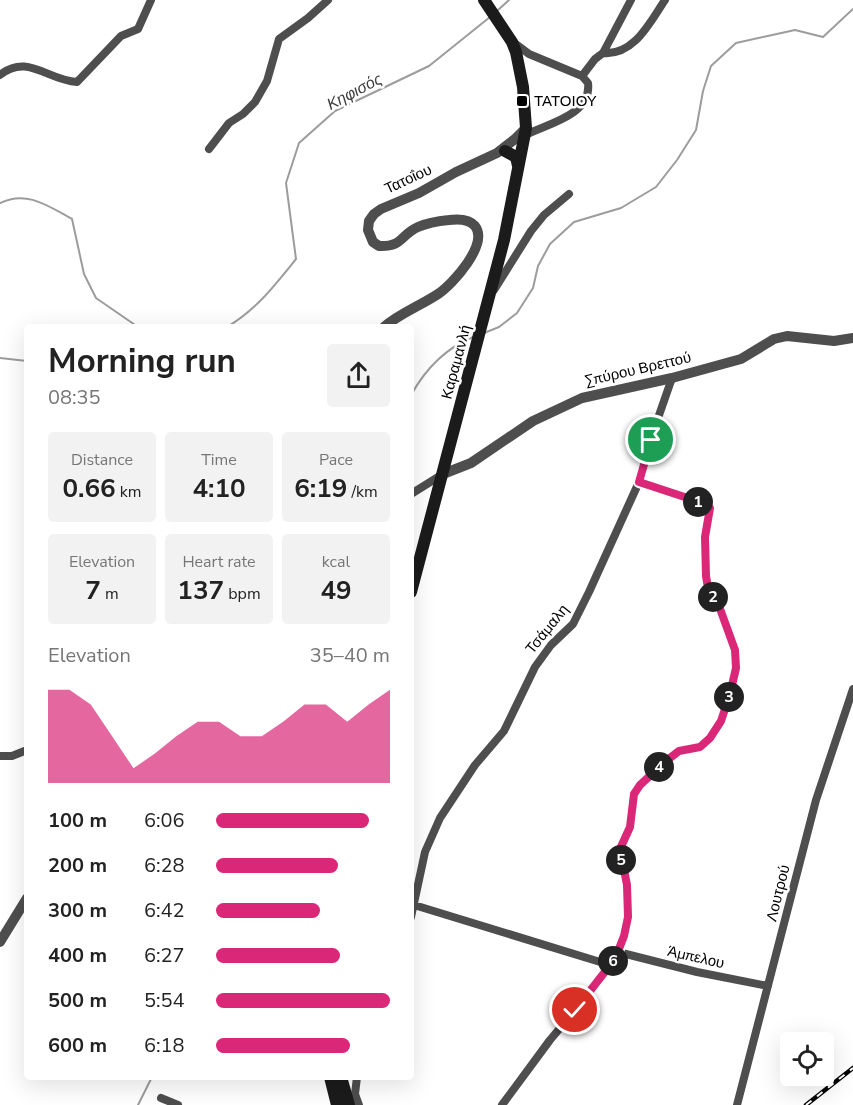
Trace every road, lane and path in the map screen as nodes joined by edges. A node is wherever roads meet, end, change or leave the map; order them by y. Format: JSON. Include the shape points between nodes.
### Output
{"nodes":[{"id":1,"x":151,"y":0,"type":"edge"},
{"id":2,"x":328,"y":0,"type":"edge"},
{"id":3,"x":631,"y":0,"type":"edge"},
{"id":4,"x":665,"y":0,"type":"edge"},
{"id":5,"x":485,"y":2,"type":"edge"},
{"id":6,"x":512,"y":42,"type":"junction"},
{"id":7,"x":603,"y":53,"type":"junction"},
{"id":8,"x":0,"y":75,"type":"edge"},
{"id":9,"x":582,"y":76,"type":"junction"},
{"id":10,"x":525,"y":134,"type":"junction"},
{"id":11,"x":209,"y":149,"type":"dead end"},
{"id":12,"x":505,"y":151,"type":"junction"},
{"id":13,"x":491,"y":155,"type":"junction"},
{"id":14,"x":519,"y":169,"type":"junction"},
{"id":15,"x":569,"y":194,"type":"dead end"},
{"id":16,"x":489,"y":298,"type":"junction"},
{"id":17,"x":388,"y":324,"type":"edge"},
{"id":18,"x":853,"y":338,"type":"edge"},
{"id":19,"x":672,"y":378,"type":"junction"},
{"id":20,"x":443,"y":474,"type":"junction"},
{"id":21,"x":639,"y":482,"type":"junction"},
{"id":22,"x":414,"y":492,"type":"edge"},
{"id":23,"x":414,"y":581,"type":"edge"},
{"id":24,"x":853,"y":690,"type":"edge"},
{"id":25,"x":24,"y":751,"type":"edge"},
{"id":26,"x":0,"y":756,"type":"edge"},
{"id":27,"x":24,"y":903,"type":"edge"},
{"id":28,"x":414,"y":905,"type":"joint"},
{"id":29,"x":0,"y":942,"type":"edge"},
{"id":30,"x":618,"y":952,"type":"junction"},
{"id":31,"x":610,"y":965,"type":"junction"},
{"id":32,"x":768,"y":986,"type":"junction"},
{"id":33,"x":331,"y":1080,"type":"edge"},
{"id":34,"x":342,"y":1080,"type":"edge"},
{"id":35,"x":357,"y":1080,"type":"edge"},
{"id":36,"x":161,"y":1098,"type":"dead end"},
{"id":37,"x":178,"y":1105,"type":"edge"},
{"id":38,"x":337,"y":1105,"type":"edge"},
{"id":39,"x":348,"y":1105,"type":"edge"},
{"id":40,"x":359,"y":1105,"type":"edge"},
{"id":41,"x":502,"y":1105,"type":"edge"},
{"id":42,"x":737,"y":1105,"type":"edge"}],
"edges":[{"from":1,"to":8,"type":"street","via":[[138,29],[121,36],[77,82],[24,65],[10,67]]},
{"from":2,"to":11,"type":"street","via":[[279,39],[267,81],[255,102],[229,123]]},
{"from":3,"to":7,"type":"street"},
{"from":4,"to":7,"type":"street","via":[[624,51]]},
{"from":5,"to":6,"type":"main road"},
{"from":6,"to":9,"type":"street"},
{"from":6,"to":10,"type":"main road","via":[[523,87]]},
{"from":7,"to":9,"type":"street"},
{"from":9,"to":10,"type":"street","via":[[589,90],[583,105]]},
{"from":10,"to":12,"type":"street","name":"Τατοΐου"},
{"from":10,"to":13,"type":"street","name":"Τατοΐου"},
{"from":10,"to":14,"type":"main road","name":"Καραμανλή"},
{"from":12,"to":13,"type":"street","name":"Τατοΐου"},
{"from":12,"to":14,"type":"main road","via":[[516,157]]},
{"from":13,"to":17,"type":"street","name":"Τατοΐου","via":[[381,208],[369,221],[370,237],[379,246],[396,245],[418,227],[452,220],[469,222],[478,235],[474,251],[447,287]]},
{"from":14,"to":16,"type":"main road","name":"Καραμανλή"},
{"from":15,"to":16,"type":"street","via":[[531,231]]},
{"from":16,"to":20,"type":"main road","name":"Καραμανλή"},
{"from":18,"to":19,"type":"street","name":"Σπύρου Βρεττού","via":[[834,341],[780,337],[741,359]]},
{"from":19,"to":20,"type":"street","name":"Σπύρου Βρεττού","via":[[572,401],[533,421],[471,463]]},
{"from":19,"to":21,"type":"street","name":"Τσάμαλη"},
{"from":20,"to":22,"type":"street"},
{"from":20,"to":23,"type":"main road","name":"Καραμανλή"},
{"from":21,"to":28,"type":"street","name":"Τσάμαλη","via":[[573,624],[542,655],[504,731],[475,765],[431,834]]},
{"from":21,"to":30,"type":"street","via":[[710,508],[705,537],[706,576],[735,650],[736,668],[721,721],[710,738],[700,747],[679,751],[634,794],[630,827],[620,849],[628,917]]},
{"from":24,"to":32,"type":"street","name":"Λουτρού","via":[[816,800]]},
{"from":25,"to":26,"type":"street"},
{"from":27,"to":29,"type":"street"},
{"from":28,"to":31,"type":"street"},
{"from":30,"to":31,"type":"street"},
{"from":30,"to":32,"type":"street","name":"Άμπελου"},
{"from":31,"to":41,"type":"street"},
{"from":32,"to":42,"type":"street","name":"Λουτρού"},
{"from":33,"to":38,"type":"main road"},
{"from":34,"to":39,"type":"main road"},
{"from":35,"to":40,"type":"street"},
{"from":36,"to":37,"type":"street"}]}
